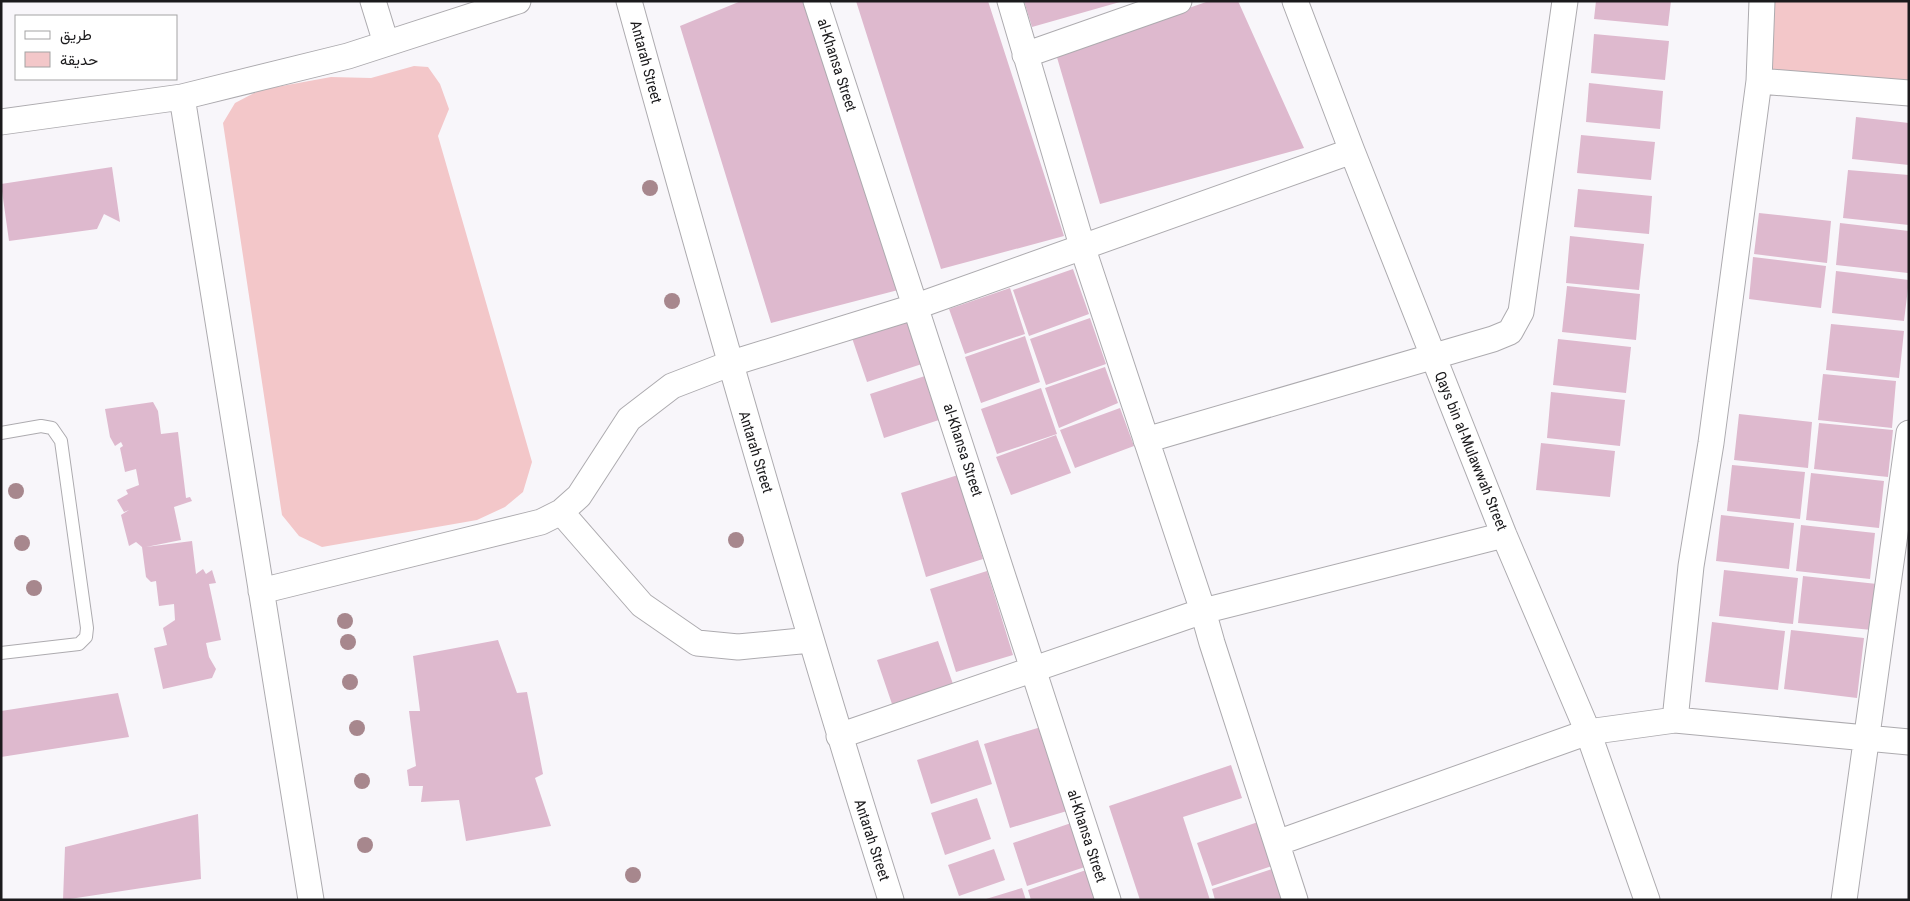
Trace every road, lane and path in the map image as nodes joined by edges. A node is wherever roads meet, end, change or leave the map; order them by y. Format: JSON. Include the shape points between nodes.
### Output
{"nodes":[{"id":1,"x":373,"y":1,"type":"edge"},
{"id":2,"x":518,"y":1,"type":"edge"},
{"id":3,"x":630,"y":1,"type":"edge"},
{"id":4,"x":816,"y":1,"type":"edge"},
{"id":5,"x":1010,"y":1,"type":"edge"},
{"id":6,"x":1179,"y":1,"type":"edge"},
{"id":7,"x":1295,"y":1,"type":"edge"},
{"id":8,"x":1565,"y":1,"type":"edge"},
{"id":9,"x":1762,"y":1,"type":"edge"},
{"id":10,"x":386,"y":43,"type":"junction"},
{"id":11,"x":1025,"y":55,"type":"junction"},
{"id":12,"x":1759,"y":81,"type":"junction"},
{"id":13,"x":1909,"y":93,"type":"edge"},
{"id":14,"x":182,"y":97,"type":"junction"},
{"id":15,"x":1,"y":122,"type":"edge"},
{"id":16,"x":1352,"y":151,"type":"junction"},
{"id":17,"x":1083,"y":249,"type":"junction"},
{"id":18,"x":917,"y":306,"type":"junction"},
{"id":19,"x":1433,"y":357,"type":"junction"},
{"id":20,"x":729,"y":364,"type":"junction"},
{"id":21,"x":1,"y":433,"type":"edge"},
{"id":22,"x":1909,"y":433,"type":"edge"},
{"id":23,"x":1146,"y":440,"type":"junction"},
{"id":24,"x":561,"y":512,"type":"junction"},
{"id":25,"x":1504,"y":535,"type":"junction"},
{"id":26,"x":262,"y":591,"type":"junction"},
{"id":27,"x":1204,"y":611,"type":"junction"},
{"id":28,"x":811,"y":640,"type":"junction"},
{"id":29,"x":1,"y":653,"type":"edge"},
{"id":30,"x":1033,"y":669,"type":"junction"},
{"id":31,"x":1676,"y":720,"type":"junction"},
{"id":32,"x":1588,"y":732,"type":"junction"},
{"id":33,"x":839,"y":736,"type":"junction"},
{"id":34,"x":1866,"y":738,"type":"junction"},
{"id":35,"x":1909,"y":742,"type":"edge"},
{"id":36,"x":1277,"y":843,"type":"junction"},
{"id":37,"x":311,"y":900,"type":"edge"},
{"id":38,"x":891,"y":900,"type":"edge"},
{"id":39,"x":1108,"y":900,"type":"edge"},
{"id":40,"x":1295,"y":900,"type":"edge"},
{"id":41,"x":1647,"y":900,"type":"edge"},
{"id":42,"x":1844,"y":900,"type":"edge"}],
"edges":[{"from":1,"to":10,"type":"street"},
{"from":2,"to":10,"type":"street"},
{"from":3,"to":20,"type":"street","name":"Antarah Street"},
{"from":4,"to":18,"type":"street","name":"al-Khansa Street"},
{"from":5,"to":11,"type":"street"},
{"from":6,"to":11,"type":"street"},
{"from":7,"to":16,"type":"street","name":"Qays bin al-Mulawwah Street"},
{"from":8,"to":19,"type":"street","via":[[1521,312],[1510,332]]},
{"from":9,"to":12,"type":"street"},
{"from":10,"to":14,"type":"street","via":[[348,56]]},
{"from":11,"to":17,"type":"street"},
{"from":12,"to":13,"type":"street"},
{"from":12,"to":31,"type":"street","via":[[1711,443],[1690,566]]},
{"from":14,"to":15,"type":"street"},
{"from":14,"to":26,"type":"street"},
{"from":16,"to":17,"type":"street"},
{"from":16,"to":19,"type":"street","name":"Qays bin al-Mulawwah Street"},
{"from":17,"to":18,"type":"street"},
{"from":17,"to":23,"type":"street"},
{"from":18,"to":20,"type":"street"},
{"from":18,"to":30,"type":"street","name":"al-Khansa Street"},
{"from":19,"to":23,"type":"street"},
{"from":19,"to":25,"type":"street","name":"Qays bin al-Mulawwah Street"},
{"from":20,"to":24,"type":"street","via":[[672,386],[629,420],[579,496]]},
{"from":20,"to":28,"type":"street","name":"Antarah Street"},
{"from":21,"to":29,"type":"lane","via":[[41,426],[52,428],[61,441],[87,628],[86,637],[79,644]]},
{"from":22,"to":34,"type":"street"},
{"from":23,"to":27,"type":"street"},
{"from":24,"to":26,"type":"street","via":[[541,522]]},
{"from":24,"to":28,"type":"street","via":[[642,604],[697,643],[738,647]]},
{"from":25,"to":27,"type":"street"},
{"from":25,"to":32,"type":"street","name":"Qays bin al-Mulawwah Street"},
{"from":26,"to":37,"type":"street"},
{"from":27,"to":30,"type":"street"},
{"from":27,"to":36,"type":"street","via":[[1214,652]]},
{"from":28,"to":33,"type":"street","name":"Antarah Street"},
{"from":30,"to":33,"type":"street"},
{"from":30,"to":39,"type":"street","name":"al-Khansa Street"},
{"from":31,"to":32,"type":"street"},
{"from":31,"to":34,"type":"street"},
{"from":32,"to":36,"type":"street"},
{"from":32,"to":41,"type":"street","name":"Qays bin al-Mulawwah Street"},
{"from":33,"to":38,"type":"street","name":"Antarah Street"},
{"from":34,"to":35,"type":"street"},
{"from":34,"to":42,"type":"street"},
{"from":36,"to":40,"type":"street"}]}
